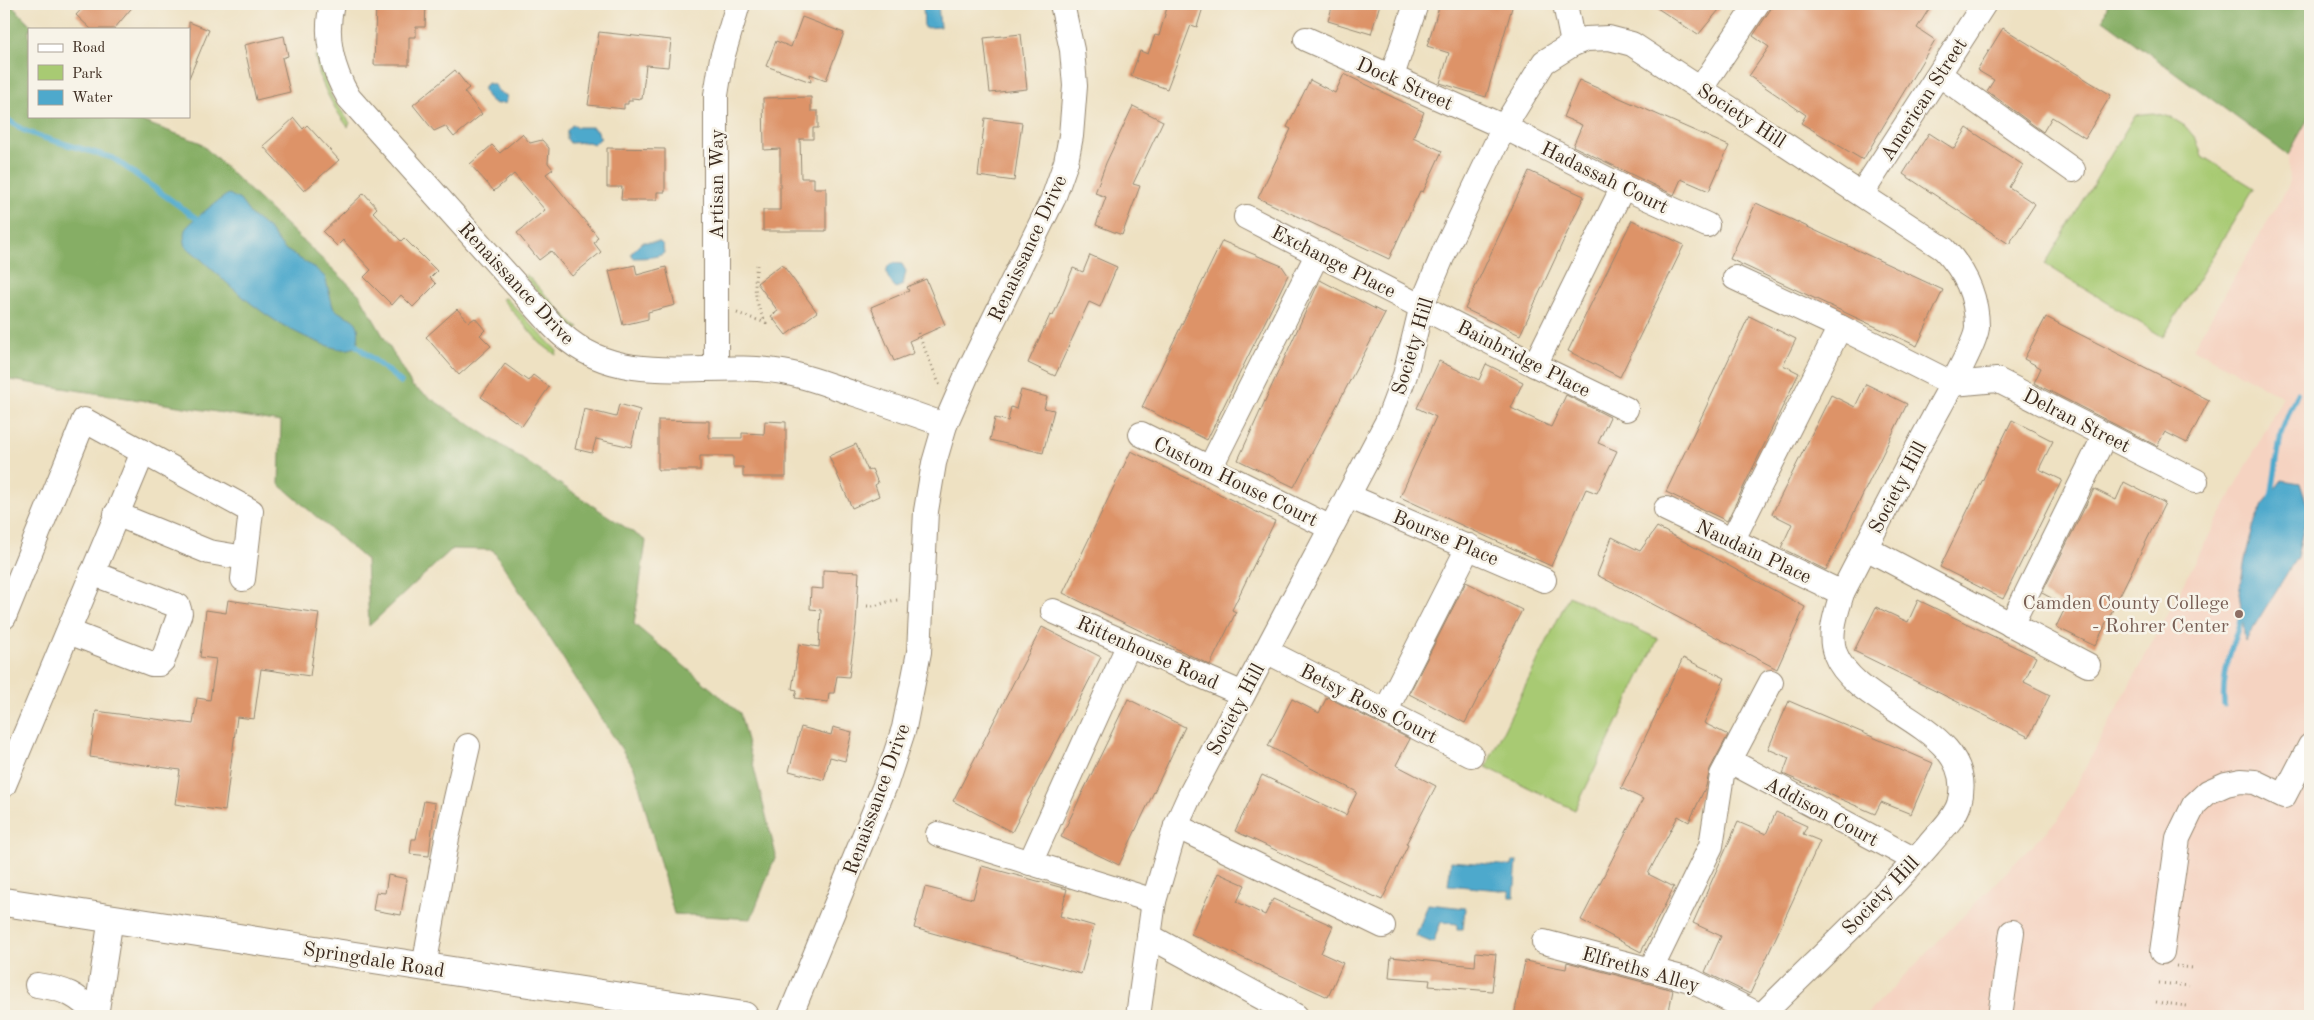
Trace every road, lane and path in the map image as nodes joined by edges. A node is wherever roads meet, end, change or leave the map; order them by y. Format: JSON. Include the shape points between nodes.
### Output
{"nodes":[{"id":1,"x":332,"y":4,"type":"edge"},
{"id":2,"x":738,"y":4,"type":"edge"},
{"id":3,"x":1062,"y":4,"type":"edge"},
{"id":4,"x":1416,"y":4,"type":"edge"},
{"id":5,"x":1565,"y":4,"type":"edge"},
{"id":6,"x":1757,"y":4,"type":"edge"},
{"id":7,"x":1984,"y":4,"type":"edge"},
{"id":8,"x":1306,"y":39,"type":"dead end"},
{"id":9,"x":1573,"y":44,"type":"junction"},
{"id":10,"x":1940,"y":75,"type":"junction"},
{"id":11,"x":1392,"y":76,"type":"junction"},
{"id":12,"x":1701,"y":88,"type":"junction"},
{"id":13,"x":1504,"y":127,"type":"junction"},
{"id":14,"x":2073,"y":170,"type":"dead end"},
{"id":15,"x":1623,"y":188,"type":"junction"},
{"id":16,"x":1862,"y":193,"type":"junction"},
{"id":17,"x":1246,"y":217,"type":"dead end"},
{"id":18,"x":1706,"y":225,"type":"dead end"},
{"id":19,"x":1318,"y":253,"type":"junction"},
{"id":20,"x":757,"y":265,"type":"dead end"},
{"id":21,"x":1734,"y":278,"type":"dead end"},
{"id":22,"x":1422,"y":305,"type":"junction"},
{"id":23,"x":737,"y":313,"type":"dead end"},
{"id":24,"x":1840,"y":327,"type":"junction"},
{"id":25,"x":918,"y":333,"type":"dead end"},
{"id":26,"x":1535,"y":365,"type":"junction"},
{"id":27,"x":716,"y":368,"type":"junction"},
{"id":28,"x":1953,"y":384,"type":"junction"},
{"id":29,"x":940,"y":386,"type":"dead end"},
{"id":30,"x":1626,"y":409,"type":"dead end"},
{"id":31,"x":945,"y":426,"type":"junction"},
{"id":32,"x":1141,"y":434,"type":"dead end"},
{"id":33,"x":2105,"y":435,"type":"junction"},
{"id":34,"x":143,"y":452,"type":"junction"},
{"id":35,"x":1210,"y":468,"type":"junction"},
{"id":36,"x":2196,"y":481,"type":"dead end"},
{"id":37,"x":1348,"y":496,"type":"junction"},
{"id":38,"x":1666,"y":510,"type":"dead end"},
{"id":39,"x":116,"y":514,"type":"junction"},
{"id":40,"x":1331,"y":528,"type":"junction"},
{"id":41,"x":1732,"y":541,"type":"junction"},
{"id":42,"x":1469,"y":546,"type":"junction"},
{"id":43,"x":1866,"y":548,"type":"junction"},
{"id":44,"x":92,"y":573,"type":"junction"},
{"id":45,"x":1544,"y":580,"type":"dead end"},
{"id":46,"x":1842,"y":593,"type":"junction"},
{"id":47,"x":900,"y":600,"type":"dead end"},
{"id":48,"x":867,"y":606,"type":"dead end"},
{"id":49,"x":1053,"y":611,"type":"dead end"},
{"id":50,"x":4,"y":617,"type":"edge"},
{"id":51,"x":2011,"y":625,"type":"junction"},
{"id":52,"x":69,"y":632,"type":"junction"},
{"id":53,"x":1129,"y":644,"type":"junction"},
{"id":54,"x":1266,"y":650,"type":"junction"},
{"id":55,"x":2088,"y":665,"type":"dead end"},
{"id":56,"x":1771,"y":682,"type":"dead end"},
{"id":57,"x":1243,"y":694,"type":"junction"},
{"id":58,"x":1386,"y":710,"type":"junction"},
{"id":59,"x":468,"y":746,"type":"dead end"},
{"id":60,"x":2310,"y":746,"type":"edge"},
{"id":61,"x":1471,"y":755,"type":"dead end"},
{"id":62,"x":1730,"y":761,"type":"junction"},
{"id":63,"x":4,"y":785,"type":"edge"},
{"id":64,"x":1176,"y":826,"type":"junction"},
{"id":65,"x":938,"y":834,"type":"dead end"},
{"id":66,"x":1915,"y":860,"type":"junction"},
{"id":67,"x":1030,"y":863,"type":"junction"},
{"id":68,"x":4,"y":902,"type":"edge"},
{"id":69,"x":1154,"y":902,"type":"junction"},
{"id":70,"x":111,"y":918,"type":"junction"},
{"id":71,"x":1383,"y":926,"type":"dead end"},
{"id":72,"x":2012,"y":932,"type":"dead end"},
{"id":73,"x":1149,"y":936,"type":"junction"},
{"id":74,"x":1544,"y":942,"type":"dead end"},
{"id":75,"x":2162,"y":952,"type":"dead end"},
{"id":76,"x":424,"y":966,"type":"junction"},
{"id":77,"x":1651,"y":969,"type":"junction"},
{"id":78,"x":2158,"y":982,"type":"dead end"},
{"id":79,"x":38,"y":985,"type":"dead end"},
{"id":80,"x":2190,"y":986,"type":"dead end"},
{"id":81,"x":2156,"y":1002,"type":"dead end"},
{"id":82,"x":2187,"y":1006,"type":"dead end"},
{"id":83,"x":96,"y":1016,"type":"edge"},
{"id":84,"x":744,"y":1016,"type":"edge"},
{"id":85,"x":790,"y":1016,"type":"edge"},
{"id":86,"x":1138,"y":1016,"type":"edge"},
{"id":87,"x":1296,"y":1016,"type":"edge"},
{"id":88,"x":1761,"y":1016,"type":"edge"},
{"id":89,"x":2000,"y":1016,"type":"edge"}],
"edges":[{"from":1,"to":27,"type":"street","name":"Renaissance Drive","via":[[329,33],[333,62],[349,98],[564,338],[587,353],[625,366],[648,370]]},
{"from":2,"to":27,"type":"street","name":"Artisan Way","via":[[722,58],[716,95]]},
{"from":3,"to":31,"type":"street","name":"Renaissance Drive","via":[[1072,50],[1075,86],[1072,136],[1066,162],[1053,199]]},
{"from":4,"to":11,"type":"street"},
{"from":5,"to":9,"type":"street"},
{"from":6,"to":12,"type":"street"},
{"from":7,"to":10,"type":"street","name":"American Street"},
{"from":8,"to":11,"type":"street","name":"Dock Street"},
{"from":9,"to":12,"type":"street","name":"Society Hill","via":[[1586,39],[1609,38],[1632,44]]},
{"from":9,"to":13,"type":"street","name":"Society Hill","via":[[1544,62]]},
{"from":10,"to":14,"type":"street"},
{"from":10,"to":16,"type":"street","name":"American Street"},
{"from":11,"to":13,"type":"street","name":"Dock Street"},
{"from":12,"to":16,"type":"street","name":"Society Hill"},
{"from":13,"to":15,"type":"street","name":"Hadassah Court"},
{"from":13,"to":22,"type":"street","name":"Society Hill"},
{"from":15,"to":18,"type":"street","name":"Hadassah Court"},
{"from":15,"to":26,"type":"street"},
{"from":16,"to":28,"type":"street","name":"Society Hill","via":[[1944,249],[1959,264],[1972,288],[1977,329]]},
{"from":17,"to":19,"type":"street","name":"Exchange Place"},
{"from":19,"to":22,"type":"street","name":"Exchange Place"},
{"from":19,"to":35,"type":"street"},
{"from":20,"to":23,"type":"path","via":[[754,290],[766,323]]},
{"from":21,"to":24,"type":"street"},
{"from":22,"to":26,"type":"street","name":"Bainbridge Place"},
{"from":22,"to":37,"type":"street","name":"Society Hill","via":[[1405,375],[1388,420]]},
{"from":24,"to":28,"type":"street"},
{"from":24,"to":41,"type":"street"},
{"from":25,"to":29,"type":"path"},
{"from":26,"to":30,"type":"street","name":"Bainbridge Place"},
{"from":27,"to":31,"type":"street","name":"Renaissance Drive","via":[[759,368],[798,374]]},
{"from":28,"to":33,"type":"street","name":"Delran Street","via":[[1997,380]]},
{"from":28,"to":43,"type":"street","name":"Society Hill"},
{"from":31,"to":85,"type":"street","name":"Renaissance Drive","via":[[934,463],[926,511],[920,645],[906,720],[886,783]]},
{"from":32,"to":35,"type":"street","name":"Custom House Court"},
{"from":33,"to":36,"type":"street","name":"Delran Street"},
{"from":33,"to":51,"type":"street"},
{"from":34,"to":39,"type":"street"},
{"from":34,"to":39,"type":"street","via":[[251,511],[244,568]]},
{"from":34,"to":50,"type":"street","via":[[84,420]]},
{"from":35,"to":40,"type":"street","name":"Custom House Court"},
{"from":37,"to":40,"type":"street","name":"Society Hill"},
{"from":37,"to":42,"type":"street","name":"Bourse Place"},
{"from":38,"to":41,"type":"street","name":"Naudain Place"},
{"from":39,"to":44,"type":"street"},
{"from":40,"to":54,"type":"street","name":"Society Hill"},
{"from":41,"to":46,"type":"street","name":"Naudain Place"},
{"from":42,"to":45,"type":"street","name":"Bourse Place"},
{"from":42,"to":58,"type":"street"},
{"from":43,"to":46,"type":"street","name":"Society Hill"},
{"from":43,"to":51,"type":"street"},
{"from":44,"to":52,"type":"street"},
{"from":44,"to":52,"type":"street","via":[[178,606],[180,613],[164,660],[152,664]]},
{"from":46,"to":66,"type":"street","name":"Society Hill","via":[[1834,627],[1837,657],[1851,678],[1946,746],[1961,778],[1959,804],[1953,817]]},
{"from":47,"to":48,"type":"path","via":[[890,600],[876,607]]},
{"from":49,"to":53,"type":"street","name":"Rittenhouse Road"},
{"from":51,"to":55,"type":"street"},
{"from":52,"to":63,"type":"street"},
{"from":53,"to":57,"type":"street","name":"Rittenhouse Road"},
{"from":53,"to":67,"type":"street"},
{"from":54,"to":57,"type":"street","name":"Society Hill"},
{"from":54,"to":58,"type":"street","name":"Betsy Ross Court"},
{"from":56,"to":62,"type":"street"},
{"from":57,"to":64,"type":"street","name":"Society Hill"},
{"from":58,"to":61,"type":"street","name":"Betsy Ross Court"},
{"from":59,"to":76,"type":"street","via":[[447,838]]},
{"from":60,"to":75,"type":"street","via":[[2284,796],[2255,782],[2241,781],[2208,792],[2194,805],[2178,838]]},
{"from":62,"to":66,"type":"street","name":"Addison Court"},
{"from":62,"to":77,"type":"street","via":[[1722,775],[1712,846]]},
{"from":64,"to":69,"type":"street","name":"Society Hill"},
{"from":64,"to":71,"type":"street"},
{"from":65,"to":67,"type":"street"},
{"from":66,"to":88,"type":"street","name":"Society Hill"},
{"from":67,"to":69,"type":"street"},
{"from":68,"to":70,"type":"main road","name":"Springdale Road"},
{"from":69,"to":73,"type":"street","name":"Society Hill"},
{"from":70,"to":76,"type":"main road","name":"Springdale Road"},
{"from":70,"to":83,"type":"street"},
{"from":72,"to":89,"type":"street"},
{"from":73,"to":86,"type":"street","name":"Society Hill"},
{"from":73,"to":87,"type":"street"},
{"from":74,"to":77,"type":"street","name":"Elfreths Alley"},
{"from":76,"to":84,"type":"main road","name":"Springdale Road"},
{"from":77,"to":88,"type":"street","name":"Elfreths Alley","via":[[1690,980]]},
{"from":78,"to":80,"type":"path"},
{"from":79,"to":83,"type":"street","via":[[67,991],[83,1001]]},
{"from":81,"to":82,"type":"path"}]}
